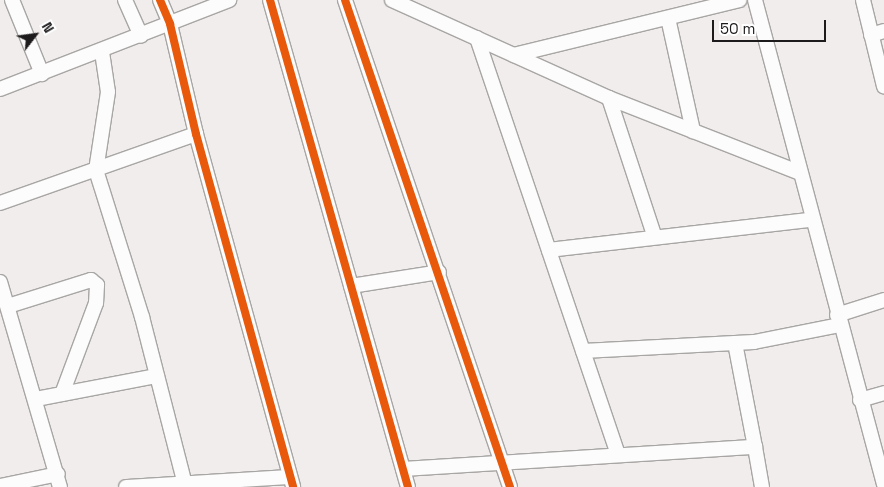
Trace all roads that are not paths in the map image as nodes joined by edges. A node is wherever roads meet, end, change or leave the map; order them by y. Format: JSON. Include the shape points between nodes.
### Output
{"nodes":[{"id":1,"x":12,"y":0,"type":"edge"},
{"id":2,"x":125,"y":0,"type":"edge"},
{"id":3,"x":160,"y":0,"type":"edge"},
{"id":4,"x":229,"y":0,"type":"edge"},
{"id":5,"x":270,"y":0,"type":"edge"},
{"id":6,"x":345,"y":0,"type":"edge"},
{"id":7,"x":415,"y":0,"type":"edge"},
{"id":8,"x":739,"y":0,"type":"edge"},
{"id":9,"x":755,"y":0,"type":"edge"},
{"id":10,"x":863,"y":0,"type":"edge"},
{"id":11,"x":396,"y":2,"type":"edge"},
{"id":12,"x":668,"y":18,"type":"junction"},
{"id":13,"x":170,"y":24,"type":"junction"},
{"id":14,"x":878,"y":33,"type":"edge"},
{"id":15,"x":141,"y":36,"type":"junction"},
{"id":16,"x":477,"y":38,"type":"junction"},
{"id":17,"x":102,"y":52,"type":"junction"},
{"id":18,"x":514,"y":55,"type":"junction"},
{"id":19,"x":42,"y":74,"type":"junction"},
{"id":20,"x":884,"y":86,"type":"edge"},
{"id":21,"x":0,"y":89,"type":"edge"},
{"id":22,"x":609,"y":98,"type":"junction"},
{"id":23,"x":693,"y":131,"type":"junction"},
{"id":24,"x":196,"y":134,"type":"junction"},
{"id":25,"x":96,"y":170,"type":"junction"},
{"id":26,"x":798,"y":172,"type":"junction"},
{"id":27,"x":0,"y":203,"type":"edge"},
{"id":28,"x":810,"y":220,"type":"junction"},
{"id":29,"x":654,"y":235,"type":"junction"},
{"id":30,"x":549,"y":250,"type":"junction"},
{"id":31,"x":439,"y":272,"type":"junction"},
{"id":32,"x":0,"y":282,"type":"edge"},
{"id":33,"x":351,"y":286,"type":"junction"},
{"id":34,"x":884,"y":300,"type":"edge"},
{"id":35,"x":8,"y":306,"type":"junction"},
{"id":36,"x":838,"y":320,"type":"junction"},
{"id":37,"x":735,"y":343,"type":"junction"},
{"id":38,"x":583,"y":352,"type":"junction"},
{"id":39,"x":157,"y":376,"type":"junction"},
{"id":40,"x":884,"y":393,"type":"edge"},
{"id":41,"x":62,"y":394,"type":"junction"},
{"id":42,"x":36,"y":399,"type":"junction"},
{"id":43,"x":860,"y":400,"type":"junction"},
{"id":44,"x":755,"y":447,"type":"junction"},
{"id":45,"x":618,"y":455,"type":"junction"},
{"id":46,"x":505,"y":465,"type":"junction"},
{"id":47,"x":403,"y":468,"type":"junction"},
{"id":48,"x":59,"y":481,"type":"edge"},
{"id":49,"x":184,"y":481,"type":"junction"},
{"id":50,"x":292,"y":482,"type":"edge"},
{"id":51,"x":884,"y":484,"type":"edge"},
{"id":52,"x":0,"y":486,"type":"edge"},
{"id":53,"x":126,"y":487,"type":"edge"},
{"id":54,"x":408,"y":487,"type":"edge"},
{"id":55,"x":510,"y":487,"type":"edge"},
{"id":56,"x":762,"y":487,"type":"edge"}],
"edges":[{"from":1,"to":19,"type":"street"},
{"from":2,"to":15,"type":"street"},
{"from":3,"to":13,"type":"street"},
{"from":4,"to":13,"type":"street"},
{"from":5,"to":33,"type":"street"},
{"from":6,"to":31,"type":"street"},
{"from":7,"to":11,"type":"street"},
{"from":8,"to":12,"type":"street"},
{"from":9,"to":26,"type":"street"},
{"from":10,"to":14,"type":"street"},
{"from":11,"to":16,"type":"street"},
{"from":12,"to":18,"type":"street"},
{"from":12,"to":23,"type":"street"},
{"from":13,"to":15,"type":"street"},
{"from":13,"to":24,"type":"street"},
{"from":14,"to":20,"type":"street"},
{"from":15,"to":17,"type":"street"},
{"from":16,"to":18,"type":"street"},
{"from":16,"to":30,"type":"street"},
{"from":17,"to":19,"type":"street"},
{"from":17,"to":25,"type":"street","via":[[108,92]]},
{"from":18,"to":22,"type":"street"},
{"from":19,"to":21,"type":"street"},
{"from":22,"to":23,"type":"street"},
{"from":22,"to":29,"type":"street"},
{"from":23,"to":26,"type":"street"},
{"from":24,"to":25,"type":"street"},
{"from":24,"to":50,"type":"street"},
{"from":25,"to":27,"type":"street"},
{"from":25,"to":39,"type":"street"},
{"from":26,"to":28,"type":"street"},
{"from":28,"to":29,"type":"street"},
{"from":28,"to":36,"type":"street"},
{"from":29,"to":30,"type":"street"},
{"from":30,"to":38,"type":"street"},
{"from":31,"to":33,"type":"street"},
{"from":31,"to":46,"type":"street"},
{"from":32,"to":35,"type":"street"},
{"from":33,"to":47,"type":"street"},
{"from":34,"to":36,"type":"street"},
{"from":35,"to":41,"type":"street","via":[[91,280],[97,284],[96,303]]},
{"from":35,"to":42,"type":"street"},
{"from":36,"to":37,"type":"street"},
{"from":36,"to":43,"type":"street"},
{"from":37,"to":38,"type":"street"},
{"from":37,"to":44,"type":"street"},
{"from":38,"to":45,"type":"street"},
{"from":39,"to":41,"type":"street"},
{"from":39,"to":49,"type":"street"},
{"from":40,"to":43,"type":"street"},
{"from":41,"to":42,"type":"street"},
{"from":42,"to":48,"type":"street"},
{"from":43,"to":51,"type":"street"},
{"from":44,"to":45,"type":"street"},
{"from":44,"to":56,"type":"street"},
{"from":45,"to":46,"type":"street"},
{"from":46,"to":47,"type":"street"},
{"from":46,"to":55,"type":"street"},
{"from":47,"to":54,"type":"street"},
{"from":48,"to":52,"type":"street"},
{"from":49,"to":50,"type":"street"},
{"from":49,"to":53,"type":"street"}]}
